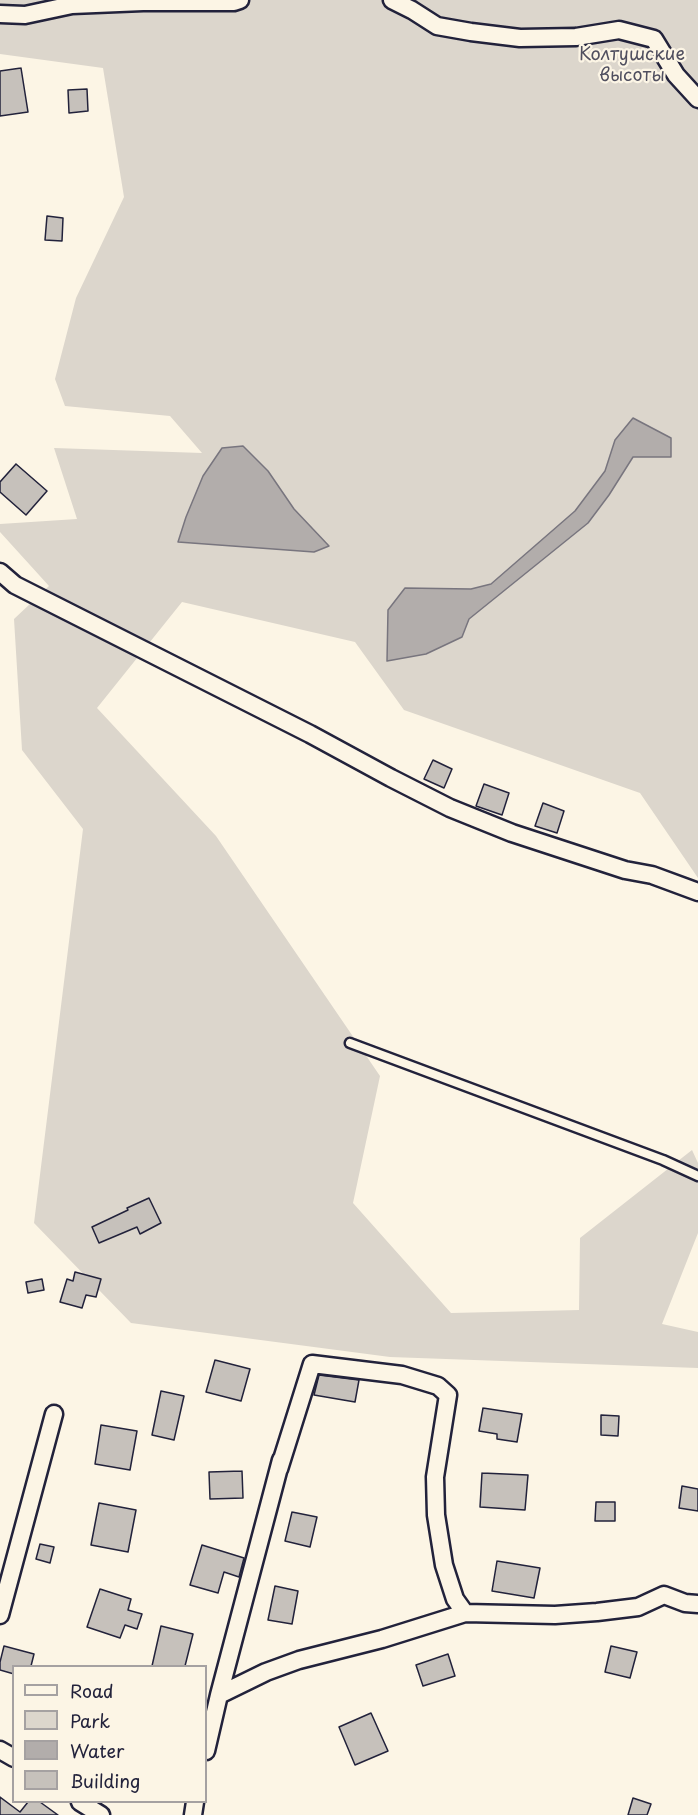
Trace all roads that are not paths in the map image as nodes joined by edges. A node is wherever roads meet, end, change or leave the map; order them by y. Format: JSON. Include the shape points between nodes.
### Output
{"nodes":[{"id":1,"x":240,"y":0,"type":"edge"},
{"id":2,"x":392,"y":0,"type":"edge"},
{"id":3,"x":0,"y":14,"type":"edge"},
{"id":4,"x":698,"y":99,"type":"edge"},
{"id":5,"x":0,"y":572,"type":"edge"},
{"id":6,"x":698,"y":892,"type":"edge"},
{"id":7,"x":350,"y":1043,"type":"dead end"},
{"id":8,"x":698,"y":1176,"type":"edge"},
{"id":9,"x":54,"y":1414,"type":"dead end"},
{"id":10,"x":698,"y":1604,"type":"edge"},
{"id":11,"x":465,"y":1613,"type":"junction"},
{"id":12,"x":0,"y":1615,"type":"edge"},
{"id":13,"x":219,"y":1695,"type":"junction"},
{"id":14,"x":207,"y":1747,"type":"edge"},
{"id":15,"x":82,"y":1803,"type":"edge"},
{"id":16,"x":101,"y":1815,"type":"edge"}],
"edges":[{"from":1,"to":3,"type":"street","via":[[72,5],[25,15]]},
{"from":2,"to":4,"type":"street","via":[[437,26],[471,32],[520,38],[576,37],[618,30],[654,39],[676,75]]},
{"from":5,"to":6,"type":"street","via":[[15,585],[450,808],[512,833],[625,870],[652,874]]},
{"from":7,"to":8,"type":"lane"},
{"from":9,"to":12,"type":"street"},
{"from":10,"to":11,"type":"street","via":[[664,1596],[638,1607],[597,1612]]},
{"from":11,"to":13,"type":"street","via":[[298,1660]]},
{"from":11,"to":13,"type":"street","via":[[455,1599],[444,1565],[436,1515],[435,1477],[448,1395],[438,1386],[402,1375],[312,1364],[280,1464]]},
{"from":13,"to":14,"type":"street"},
{"from":15,"to":16,"type":"street"}]}
